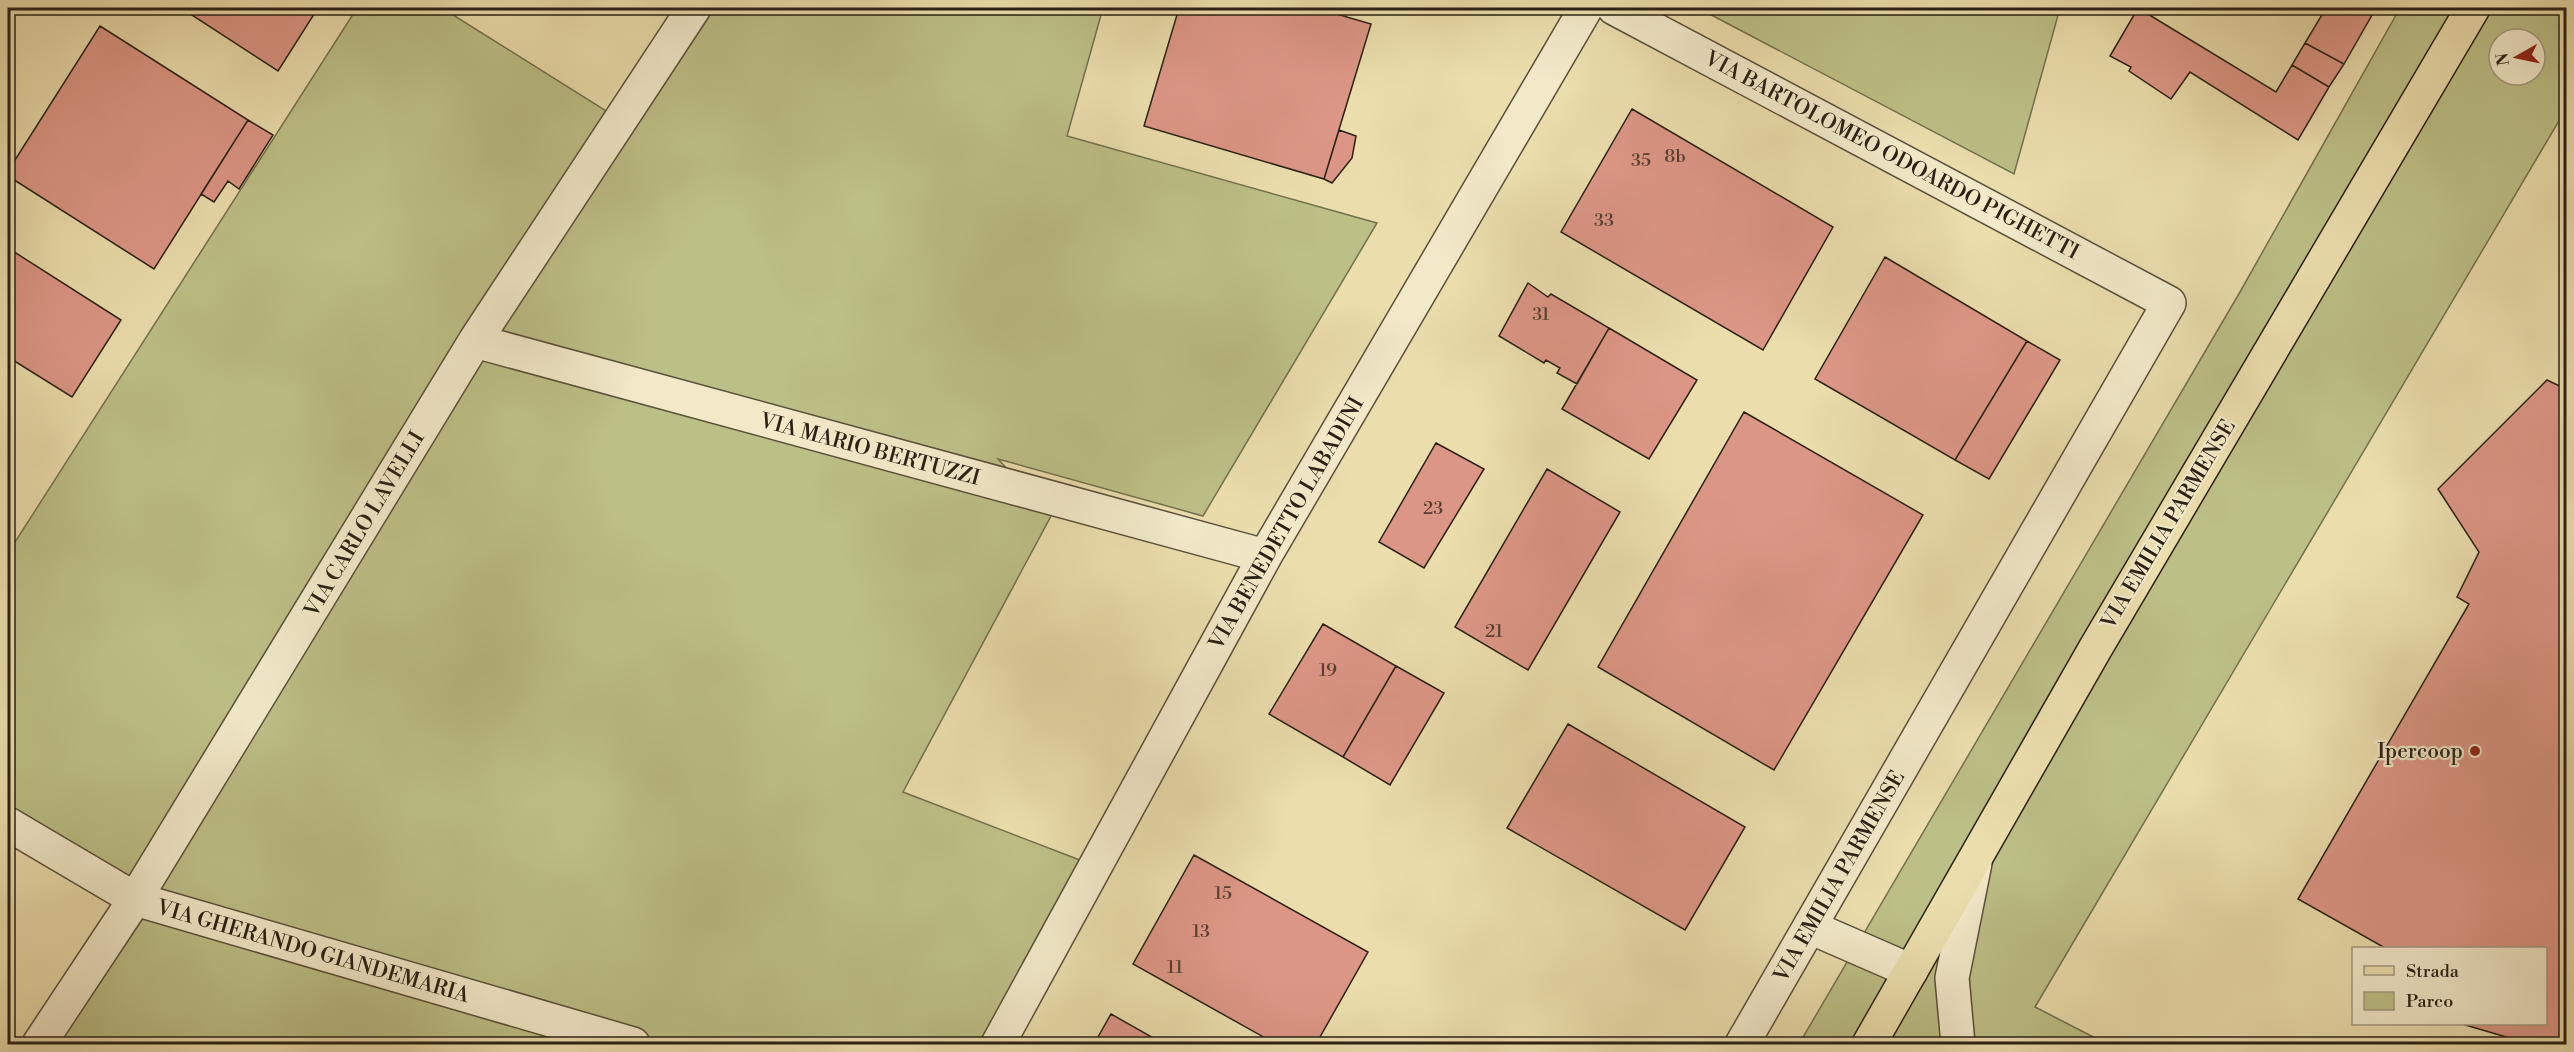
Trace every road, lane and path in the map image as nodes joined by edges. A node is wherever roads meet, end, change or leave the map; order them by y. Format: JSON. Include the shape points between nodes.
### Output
{"nodes":[{"id":1,"x":694,"y":8,"type":"edge"},
{"id":2,"x":1586,"y":8,"type":"edge"},
{"id":3,"x":1614,"y":8,"type":"edge"},
{"id":4,"x":2473,"y":8,"type":"edge"},
{"id":5,"x":2169,"y":303,"type":"joint"},
{"id":6,"x":475,"y":341,"type":"junction"},
{"id":7,"x":1265,"y":556,"type":"junction"},
{"id":8,"x":8,"y":824,"type":"edge"},
{"id":9,"x":1975,"y":863,"type":"junction"},
{"id":10,"x":135,"y":899,"type":"junction"},
{"id":11,"x":1810,"y":927,"type":"junction"},
{"id":12,"x":1911,"y":971,"type":"junction"},
{"id":13,"x":39,"y":1044,"type":"edge"},
{"id":14,"x":633,"y":1044,"type":"edge"},
{"id":15,"x":998,"y":1044,"type":"edge"},
{"id":16,"x":1742,"y":1044,"type":"edge"},
{"id":17,"x":1869,"y":1044,"type":"edge"},
{"id":18,"x":1958,"y":1044,"type":"edge"}],
"edges":[{"from":1,"to":6,"type":"street","name":"VIA CARLO LAVELLI"},
{"from":2,"to":7,"type":"street","name":"VIA BENEDETTO LABADINI"},
{"from":3,"to":5,"type":"street","name":"VIA BARTOLOMEO ODOARDO PIGHETTI"},
{"from":4,"to":9,"type":"main road","name":"VIA EMILIA PARMENSE","via":[[2095,649]]},
{"from":5,"to":11,"type":"street","name":"VIA EMILIA PARMENSE"},
{"from":6,"to":7,"type":"street","name":"VIA MARIO BERTUZZI"},
{"from":6,"to":10,"type":"street","name":"VIA CARLO LAVELLI"},
{"from":7,"to":15,"type":"street","name":"VIA BENEDETTO LABADINI"},
{"from":8,"to":10,"type":"street","name":"VIA GHERANDO GIANDEMARIA"},
{"from":9,"to":12,"type":"main road","name":"VIA EMILIA PARMENSE"},
{"from":9,"to":18,"type":"street","via":[[1952,978]]},
{"from":10,"to":13,"type":"street","name":"VIA CARLO LAVELLI"},
{"from":10,"to":14,"type":"street","name":"VIA GHERANDO GIANDEMARIA"},
{"from":11,"to":12,"type":"street"},
{"from":11,"to":16,"type":"street","name":"VIA EMILIA PARMENSE"},
{"from":12,"to":17,"type":"main road","name":"VIA EMILIA PARMENSE"}]}
